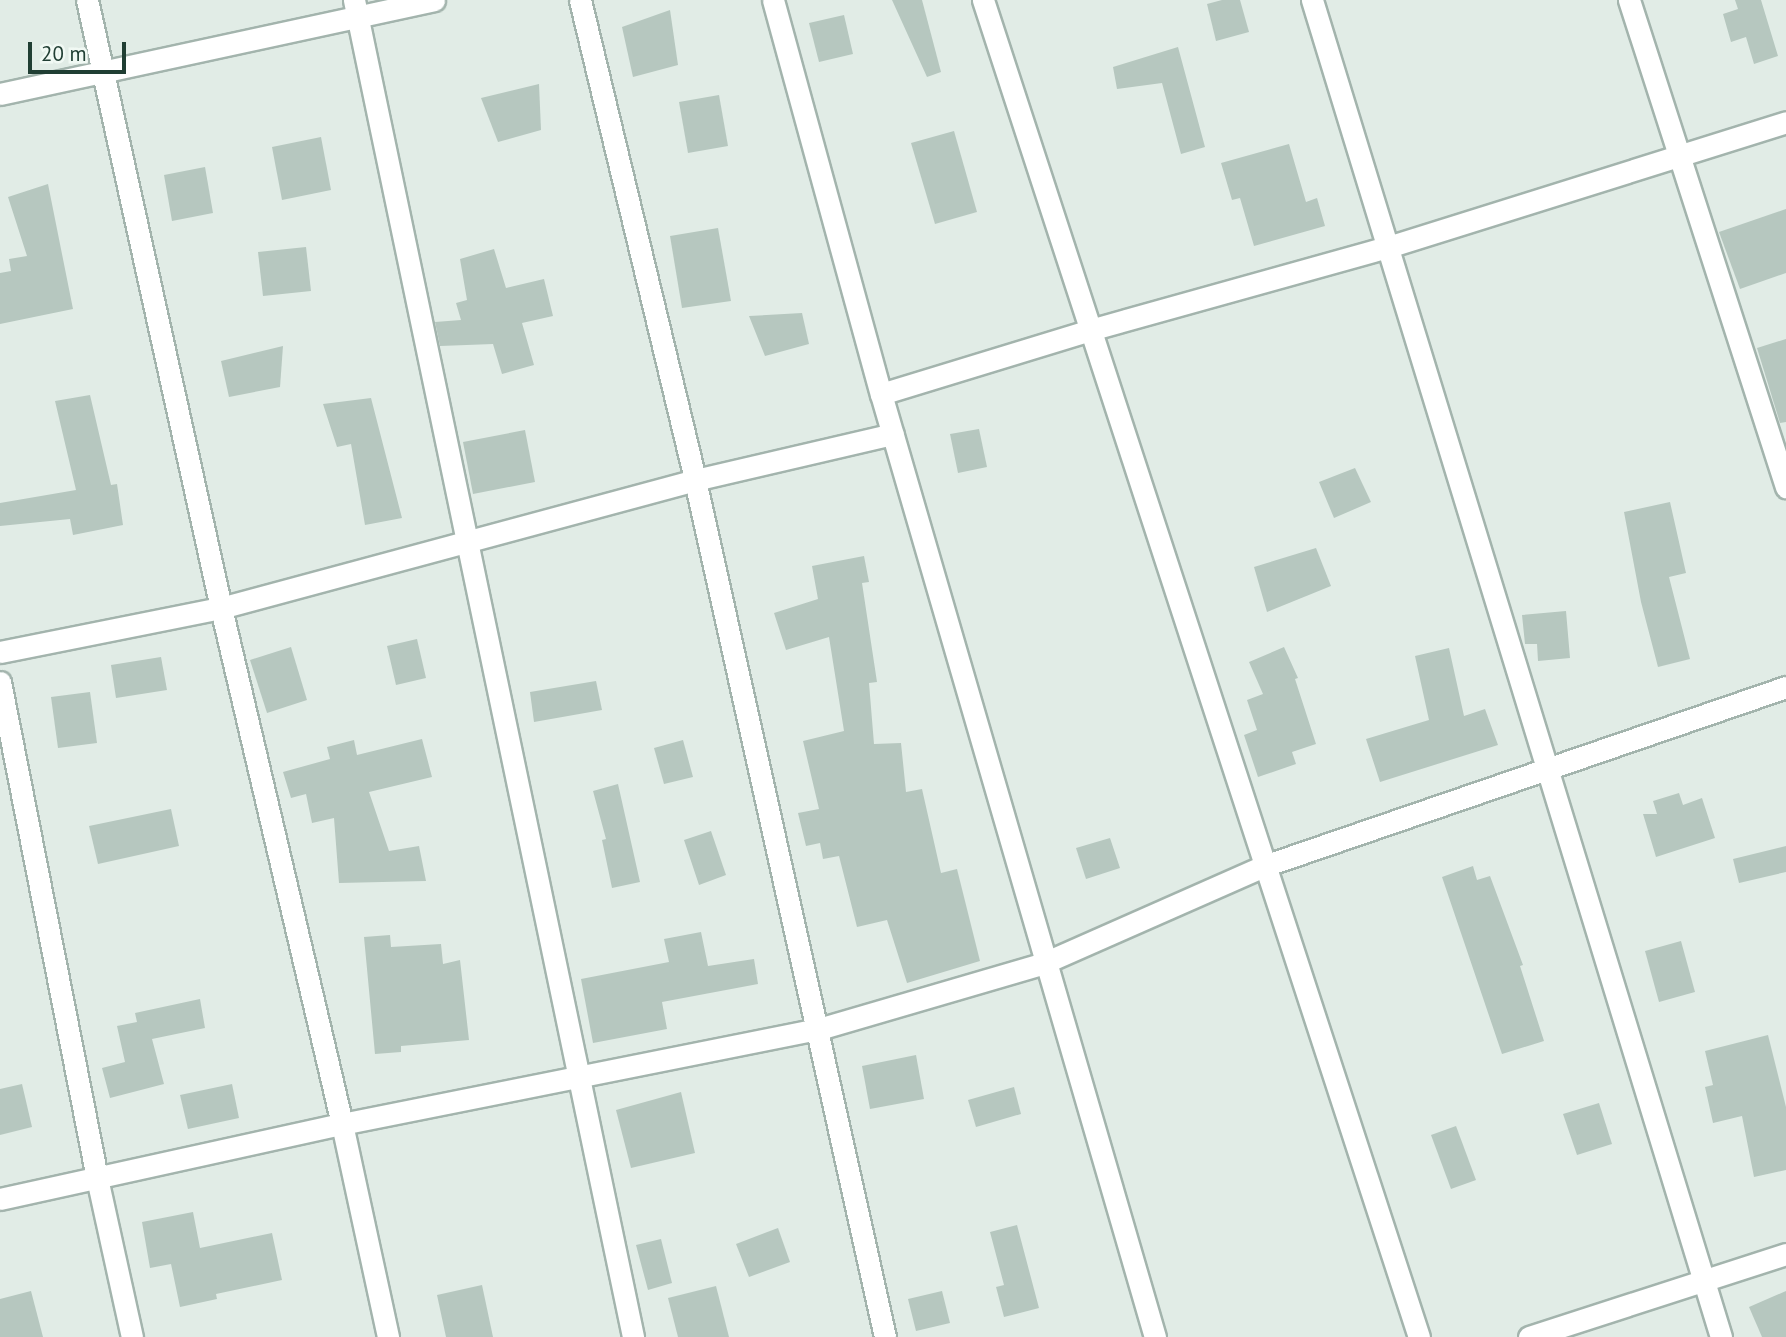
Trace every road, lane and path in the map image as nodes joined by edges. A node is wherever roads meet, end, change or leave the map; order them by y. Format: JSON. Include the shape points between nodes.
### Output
{"nodes":[{"id":1,"x":86,"y":0,"type":"edge"},
{"id":2,"x":434,"y":0,"type":"edge"},
{"id":3,"x":580,"y":0,"type":"edge"},
{"id":4,"x":773,"y":0,"type":"edge"},
{"id":5,"x":983,"y":0,"type":"edge"},
{"id":6,"x":1311,"y":0,"type":"edge"},
{"id":7,"x":1629,"y":0,"type":"edge"},
{"id":8,"x":356,"y":8,"type":"edge"},
{"id":9,"x":100,"y":72,"type":"junction"},
{"id":10,"x":0,"y":94,"type":"edge"},
{"id":11,"x":1786,"y":122,"type":"edge"},
{"id":12,"x":1680,"y":158,"type":"junction"},
{"id":13,"x":1388,"y":247,"type":"junction"},
{"id":14,"x":1090,"y":330,"type":"junction"},
{"id":15,"x":881,"y":394,"type":"junction"},
{"id":16,"x":893,"y":434,"type":"junction"},
{"id":17,"x":695,"y":480,"type":"junction"},
{"id":18,"x":1786,"y":487,"type":"edge"},
{"id":19,"x":468,"y":541,"type":"junction"},
{"id":20,"x":221,"y":608,"type":"junction"},
{"id":21,"x":0,"y":652,"type":"edge"},
{"id":22,"x":0,"y":682,"type":"edge"},
{"id":23,"x":1786,"y":687,"type":"edge"},
{"id":24,"x":1547,"y":769,"type":"junction"},
{"id":25,"x":1264,"y":866,"type":"junction"},
{"id":26,"x":1044,"y":963,"type":"junction"},
{"id":27,"x":819,"y":1029,"type":"junction"},
{"id":28,"x":578,"y":1077,"type":"junction"},
{"id":29,"x":342,"y":1124,"type":"junction"},
{"id":30,"x":97,"y":1178,"type":"junction"},
{"id":31,"x":0,"y":1199,"type":"edge"},
{"id":32,"x":1786,"y":1254,"type":"edge"},
{"id":33,"x":1702,"y":1282,"type":"junction"},
{"id":34,"x":132,"y":1337,"type":"edge"},
{"id":35,"x":388,"y":1337,"type":"edge"},
{"id":36,"x":633,"y":1337,"type":"edge"},
{"id":37,"x":886,"y":1337,"type":"edge"},
{"id":38,"x":1155,"y":1337,"type":"edge"},
{"id":39,"x":1419,"y":1337,"type":"edge"},
{"id":40,"x":1529,"y":1337,"type":"edge"},
{"id":41,"x":1721,"y":1337,"type":"edge"}],
"edges":[{"from":1,"to":9,"type":"street"},
{"from":2,"to":8,"type":"street"},
{"from":3,"to":17,"type":"street"},
{"from":4,"to":15,"type":"street"},
{"from":5,"to":14,"type":"street"},
{"from":6,"to":13,"type":"street"},
{"from":7,"to":12,"type":"street"},
{"from":8,"to":9,"type":"street"},
{"from":8,"to":19,"type":"street"},
{"from":9,"to":10,"type":"street"},
{"from":9,"to":20,"type":"street"},
{"from":11,"to":12,"type":"street"},
{"from":12,"to":13,"type":"street"},
{"from":12,"to":18,"type":"street"},
{"from":13,"to":14,"type":"street"},
{"from":13,"to":24,"type":"street"},
{"from":14,"to":15,"type":"street"},
{"from":14,"to":25,"type":"street"},
{"from":15,"to":16,"type":"street"},
{"from":16,"to":17,"type":"street"},
{"from":16,"to":26,"type":"street"},
{"from":17,"to":19,"type":"street"},
{"from":17,"to":27,"type":"street"},
{"from":19,"to":20,"type":"street"},
{"from":19,"to":28,"type":"street"},
{"from":20,"to":21,"type":"street"},
{"from":20,"to":29,"type":"street"},
{"from":22,"to":30,"type":"street"},
{"from":23,"to":24,"type":"street"},
{"from":24,"to":25,"type":"street"},
{"from":24,"to":33,"type":"street"},
{"from":25,"to":26,"type":"street"},
{"from":25,"to":39,"type":"street"},
{"from":26,"to":27,"type":"street"},
{"from":26,"to":38,"type":"street"},
{"from":27,"to":28,"type":"street"},
{"from":27,"to":37,"type":"street"},
{"from":28,"to":29,"type":"street"},
{"from":28,"to":36,"type":"street"},
{"from":29,"to":30,"type":"street"},
{"from":29,"to":35,"type":"street"},
{"from":30,"to":31,"type":"street"},
{"from":30,"to":34,"type":"street"},
{"from":32,"to":33,"type":"street"},
{"from":33,"to":40,"type":"street"},
{"from":33,"to":41,"type":"street"}]}
